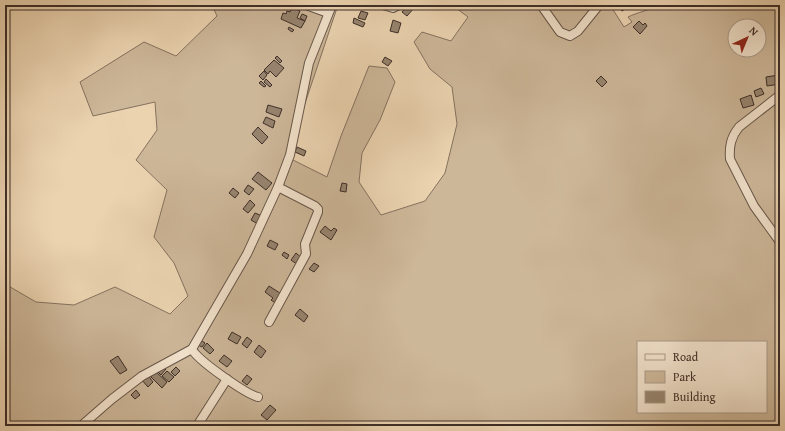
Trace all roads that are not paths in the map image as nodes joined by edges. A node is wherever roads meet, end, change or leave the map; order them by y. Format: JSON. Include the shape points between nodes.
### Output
{"nodes":[{"id":1,"x":306,"y":5,"type":"edge"},
{"id":2,"x":332,"y":5,"type":"edge"},
{"id":3,"x":383,"y":5,"type":"edge"},
{"id":4,"x":399,"y":5,"type":"edge"},
{"id":5,"x":541,"y":5,"type":"edge"},
{"id":6,"x":599,"y":5,"type":"edge"},
{"id":7,"x":328,"y":13,"type":"junction"},
{"id":8,"x":780,"y":95,"type":"edge"},
{"id":9,"x":278,"y":187,"type":"junction"},
{"id":10,"x":780,"y":242,"type":"edge"},
{"id":11,"x":269,"y":322,"type":"dead end"},
{"id":12,"x":192,"y":349,"type":"junction"},
{"id":13,"x":227,"y":379,"type":"junction"},
{"id":14,"x":258,"y":397,"type":"dead end"},
{"id":15,"x":81,"y":426,"type":"edge"},
{"id":16,"x":197,"y":426,"type":"edge"}],
"edges":[{"from":1,"to":7,"type":"street"},
{"from":2,"to":7,"type":"street"},
{"from":3,"to":4,"type":"street","via":[[393,8]]},
{"from":5,"to":6,"type":"street","via":[[560,32],[570,36],[578,31]]},
{"from":7,"to":9,"type":"street","via":[[309,63],[290,155]]},
{"from":8,"to":10,"type":"street","via":[[734,134],[729,151],[730,159],[754,206]]},
{"from":9,"to":11,"type":"street","via":[[315,206],[318,212],[305,244],[306,254]]},
{"from":9,"to":12,"type":"street","via":[[246,254]]},
{"from":12,"to":13,"type":"street"},
{"from":12,"to":15,"type":"street","via":[[142,376]]},
{"from":13,"to":14,"type":"street","via":[[243,391]]},
{"from":13,"to":16,"type":"street"}]}
